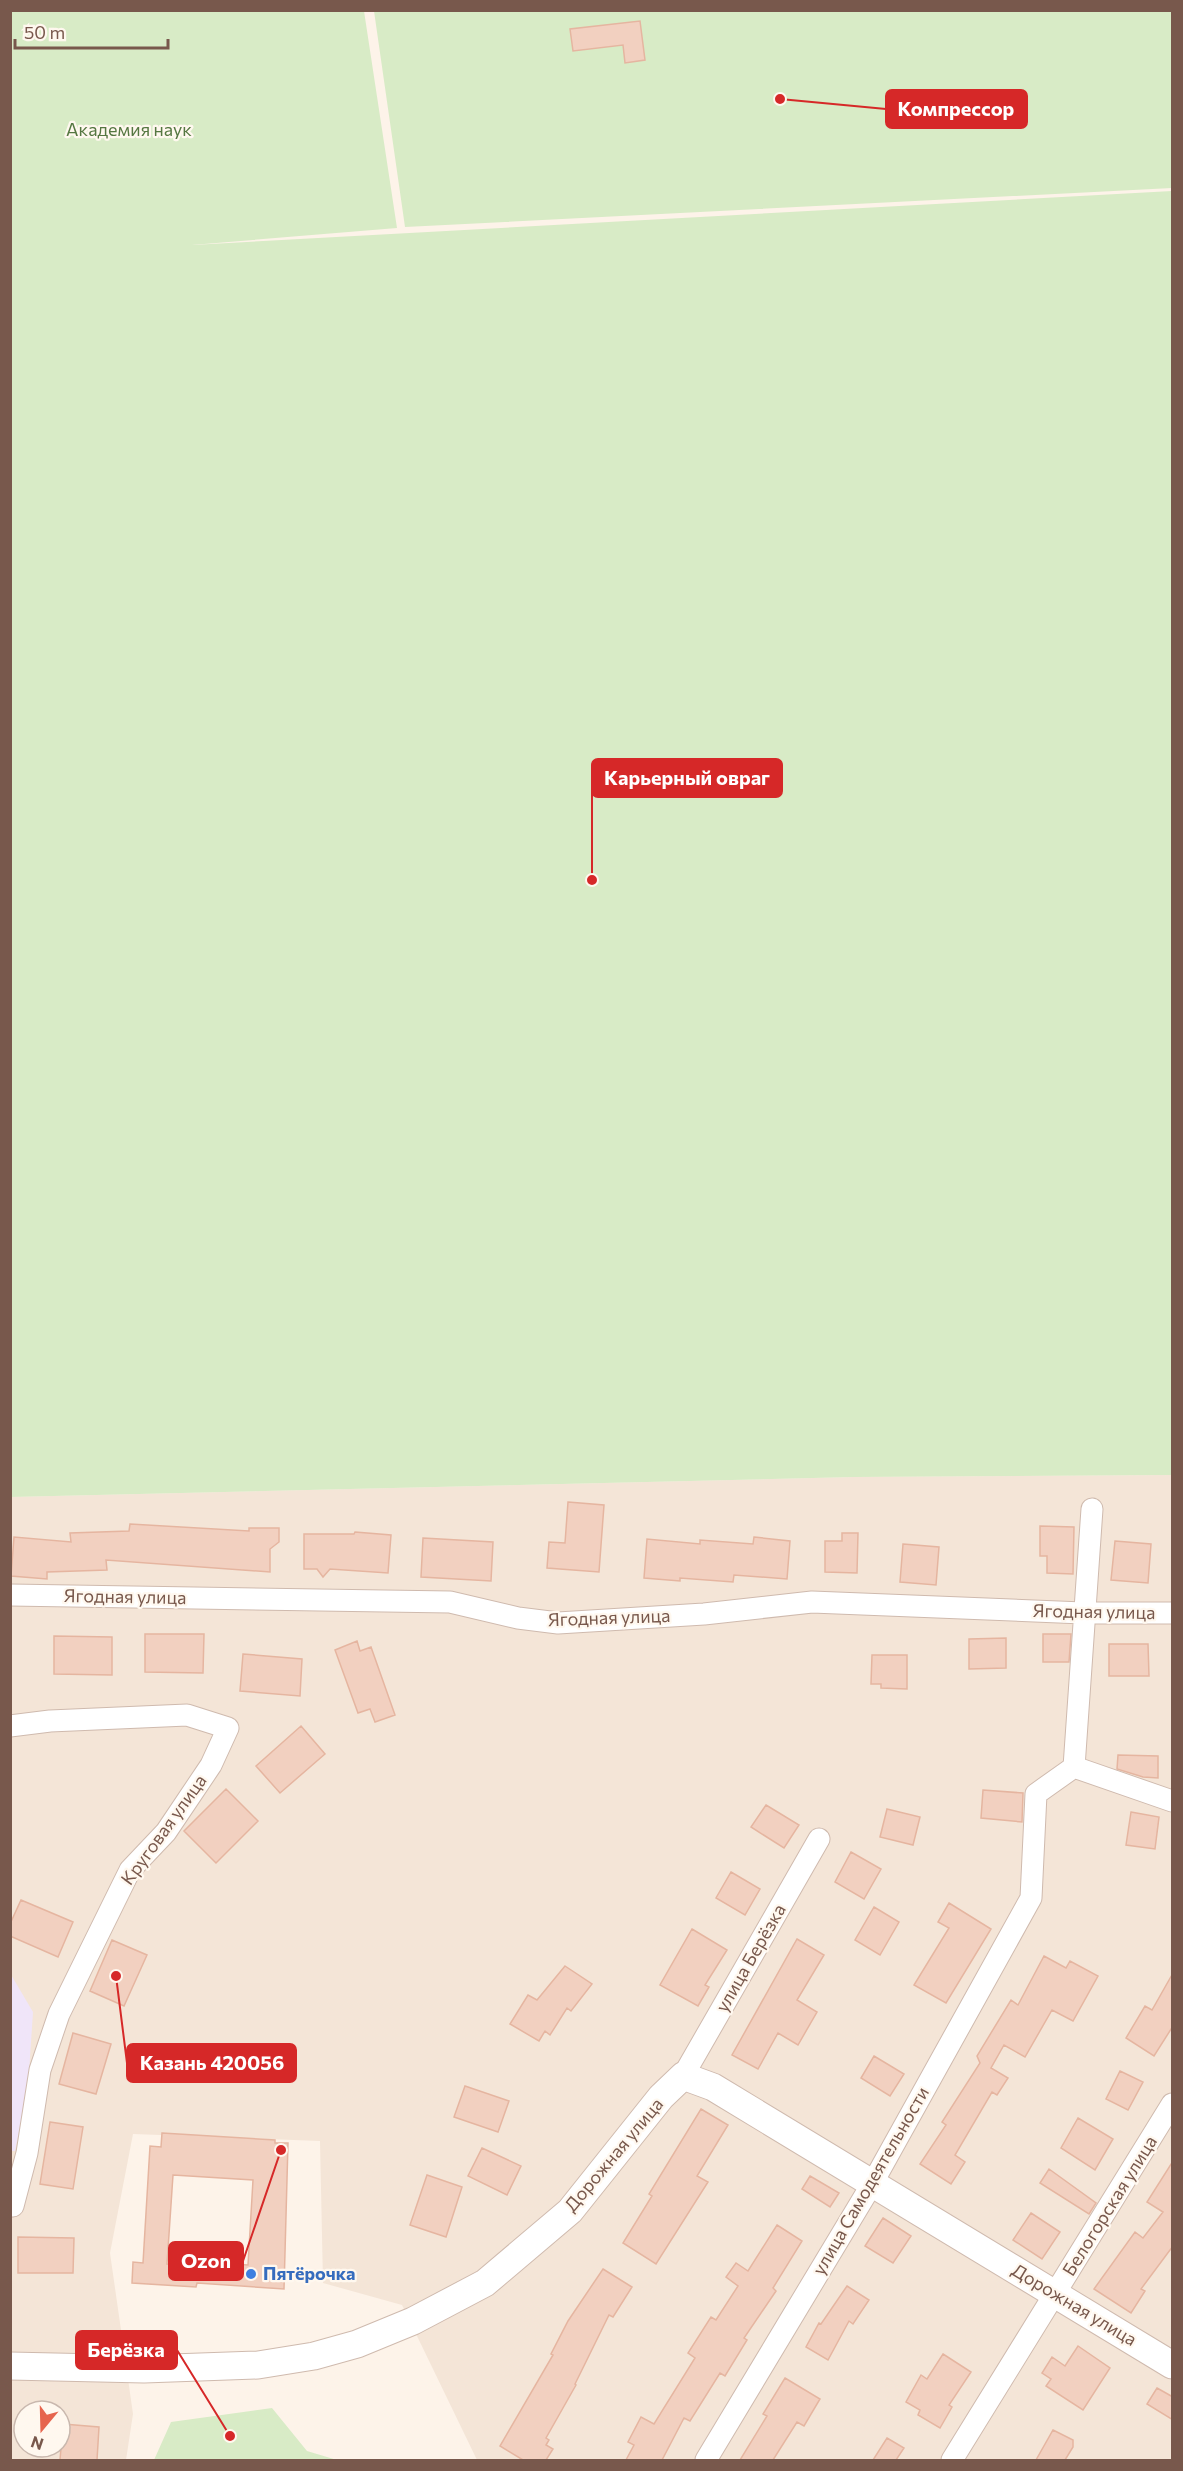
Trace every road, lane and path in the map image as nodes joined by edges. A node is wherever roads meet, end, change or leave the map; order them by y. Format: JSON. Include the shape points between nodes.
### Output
{"nodes":[{"id":1,"x":1092,"y":1509,"type":"dead end"},
{"id":2,"x":10,"y":1595,"type":"edge"},
{"id":3,"x":1083,"y":1613,"type":"junction"},
{"id":4,"x":1173,"y":1613,"type":"edge"},
{"id":5,"x":10,"y":1726,"type":"edge"},
{"id":6,"x":1074,"y":1767,"type":"junction"},
{"id":7,"x":1173,"y":1801,"type":"edge"},
{"id":8,"x":819,"y":1839,"type":"dead end"},
{"id":9,"x":683,"y":2076,"type":"junction"},
{"id":10,"x":1173,"y":2104,"type":"edge"},
{"id":11,"x":872,"y":2184,"type":"junction"},
{"id":12,"x":10,"y":2206,"type":"edge"},
{"id":13,"x":1054,"y":2293,"type":"junction"},
{"id":14,"x":1173,"y":2365,"type":"edge"},
{"id":15,"x":10,"y":2366,"type":"edge"},
{"id":16,"x":706,"y":2460,"type":"edge"},
{"id":17,"x":952,"y":2460,"type":"edge"}],
"edges":[{"from":1,"to":3,"type":"street"},
{"from":2,"to":3,"type":"street","name":"Ягодная улица","via":[[450,1602],[558,1623],[704,1614],[812,1602]]},
{"from":3,"to":4,"type":"street","name":"Ягодная улица"},
{"from":3,"to":6,"type":"street"},
{"from":5,"to":12,"type":"street","name":"Круговая улица","via":[[188,1715],[228,1728],[211,1765],[166,1832],[130,1870],[59,2014],[40,2070],[27,2153]]},
{"from":6,"to":7,"type":"street"},
{"from":6,"to":11,"type":"street","name":"улица Самодеятельности","via":[[1036,1794],[1030,1898]]},
{"from":8,"to":9,"type":"street","name":"улица Берёзка"},
{"from":9,"to":11,"type":"street","name":"Дорожная улица","via":[[713,2087]]},
{"from":9,"to":15,"type":"street","name":"Дорожная улица","via":[[661,2097],[570,2211],[484,2283],[413,2321],[357,2344],[258,2365],[144,2369]]},
{"from":10,"to":13,"type":"street","name":"Белогорская улица"},
{"from":11,"to":13,"type":"street","name":"Дорожная улица"},
{"from":11,"to":16,"type":"street","name":"улица Самодеятельности"},
{"from":13,"to":14,"type":"street","name":"Дорожная улица"},
{"from":13,"to":17,"type":"street","name":"Белогорская улица"}]}
